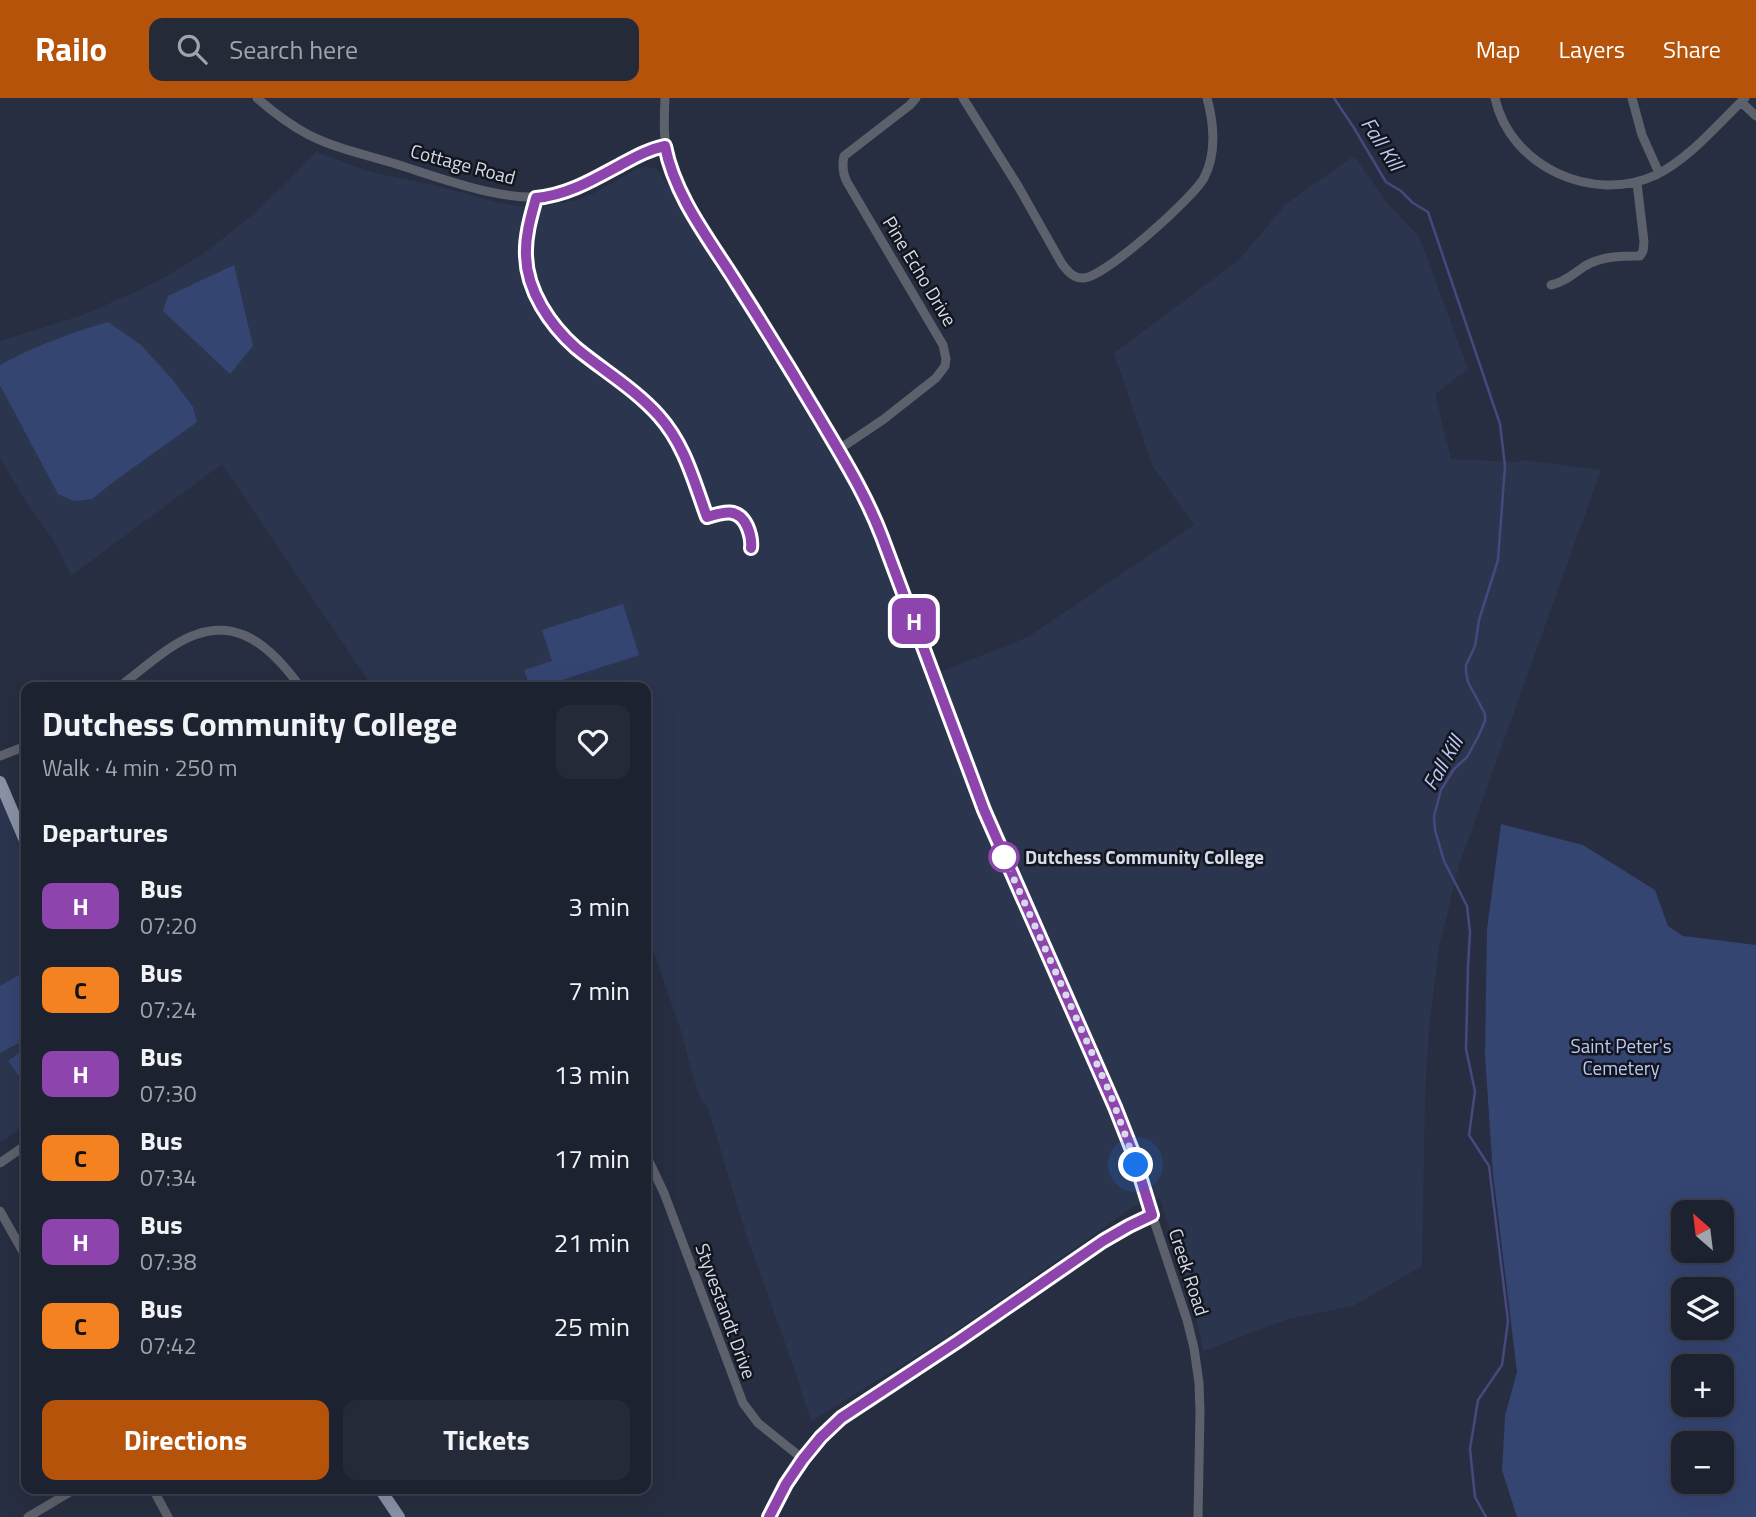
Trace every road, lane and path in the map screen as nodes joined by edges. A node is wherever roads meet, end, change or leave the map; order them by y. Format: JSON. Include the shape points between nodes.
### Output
{"nodes":[{"id":1,"x":257,"y":98,"type":"edge"},
{"id":2,"x":665,"y":98,"type":"edge"},
{"id":3,"x":916,"y":98,"type":"edge"},
{"id":4,"x":963,"y":98,"type":"edge"},
{"id":5,"x":1207,"y":98,"type":"edge"},
{"id":6,"x":1495,"y":98,"type":"edge"},
{"id":7,"x":1632,"y":98,"type":"edge"},
{"id":8,"x":1743,"y":100,"type":"edge"},
{"id":9,"x":1756,"y":116,"type":"edge"},
{"id":10,"x":665,"y":146,"type":"junction"},
{"id":11,"x":1659,"y":173,"type":"junction"},
{"id":12,"x":1637,"y":183,"type":"junction"},
{"id":13,"x":1551,"y":285,"type":"dead end"},
{"id":14,"x":838,"y":450,"type":"junction"},
{"id":15,"x":126,"y":682,"type":"edge"},
{"id":16,"x":297,"y":682,"type":"edge"},
{"id":17,"x":21,"y":748,"type":"edge"},
{"id":18,"x":0,"y":756,"type":"edge"},
{"id":19,"x":0,"y":782,"type":"edge"},
{"id":20,"x":21,"y":831,"type":"edge"},
{"id":21,"x":21,"y":1148,"type":"edge"},
{"id":22,"x":0,"y":1163,"type":"edge"},
{"id":23,"x":651,"y":1166,"type":"edge"},
{"id":24,"x":0,"y":1211,"type":"edge"},
{"id":25,"x":1152,"y":1215,"type":"junction"},
{"id":26,"x":21,"y":1248,"type":"edge"},
{"id":27,"x":803,"y":1459,"type":"junction"},
{"id":28,"x":67,"y":1494,"type":"edge"},
{"id":29,"x":156,"y":1494,"type":"edge"},
{"id":30,"x":383,"y":1494,"type":"edge"},
{"id":31,"x":28,"y":1517,"type":"edge"},
{"id":32,"x":168,"y":1517,"type":"edge"},
{"id":33,"x":398,"y":1517,"type":"edge"},
{"id":34,"x":768,"y":1517,"type":"edge"},
{"id":35,"x":1198,"y":1517,"type":"edge"}],
"edges":[{"from":1,"to":10,"type":"street","name":"Cottage Road","via":[[301,131],[335,146],[518,197],[564,192]]},
{"from":2,"to":10,"type":"street","name":"Creek Road"},
{"from":3,"to":14,"type":"street","name":"Pine Echo Drive","via":[[844,156],[844,175],[943,345],[945,366],[884,419]]},
{"from":4,"to":5,"type":"street","via":[[1062,264],[1080,279],[1107,267],[1196,190],[1214,143]]},
{"from":6,"to":12,"type":"street","via":[[1506,128],[1542,166],[1590,184]]},
{"from":7,"to":11,"type":"street"},
{"from":8,"to":9,"type":"street"},
{"from":8,"to":11,"type":"street","via":[[1681,159]]},
{"from":10,"to":14,"type":"street","name":"Creek Road","via":[[672,173],[693,214]]},
{"from":11,"to":12,"type":"street"},
{"from":12,"to":13,"type":"street","via":[[1644,242],[1640,256],[1605,258]]},
{"from":14,"to":25,"type":"street","name":"Creek Road","via":[[876,522],[984,810],[1112,1100]]},
{"from":15,"to":16,"type":"street","via":[[191,636],[229,630],[261,643]]},
{"from":17,"to":18,"type":"street"},
{"from":19,"to":20,"type":"main road"},
{"from":21,"to":22,"type":"street"},
{"from":23,"to":27,"type":"street","name":"Styvestandt Drive","via":[[743,1403],[758,1423]]},
{"from":24,"to":26,"type":"street"},
{"from":25,"to":27,"type":"street","via":[[1103,1241],[854,1409]]},
{"from":25,"to":35,"type":"street","name":"Creek Road","via":[[1196,1360],[1200,1397]]},
{"from":27,"to":34,"type":"street"},
{"from":28,"to":31,"type":"street"},
{"from":29,"to":32,"type":"street"},
{"from":30,"to":33,"type":"main road"}]}
